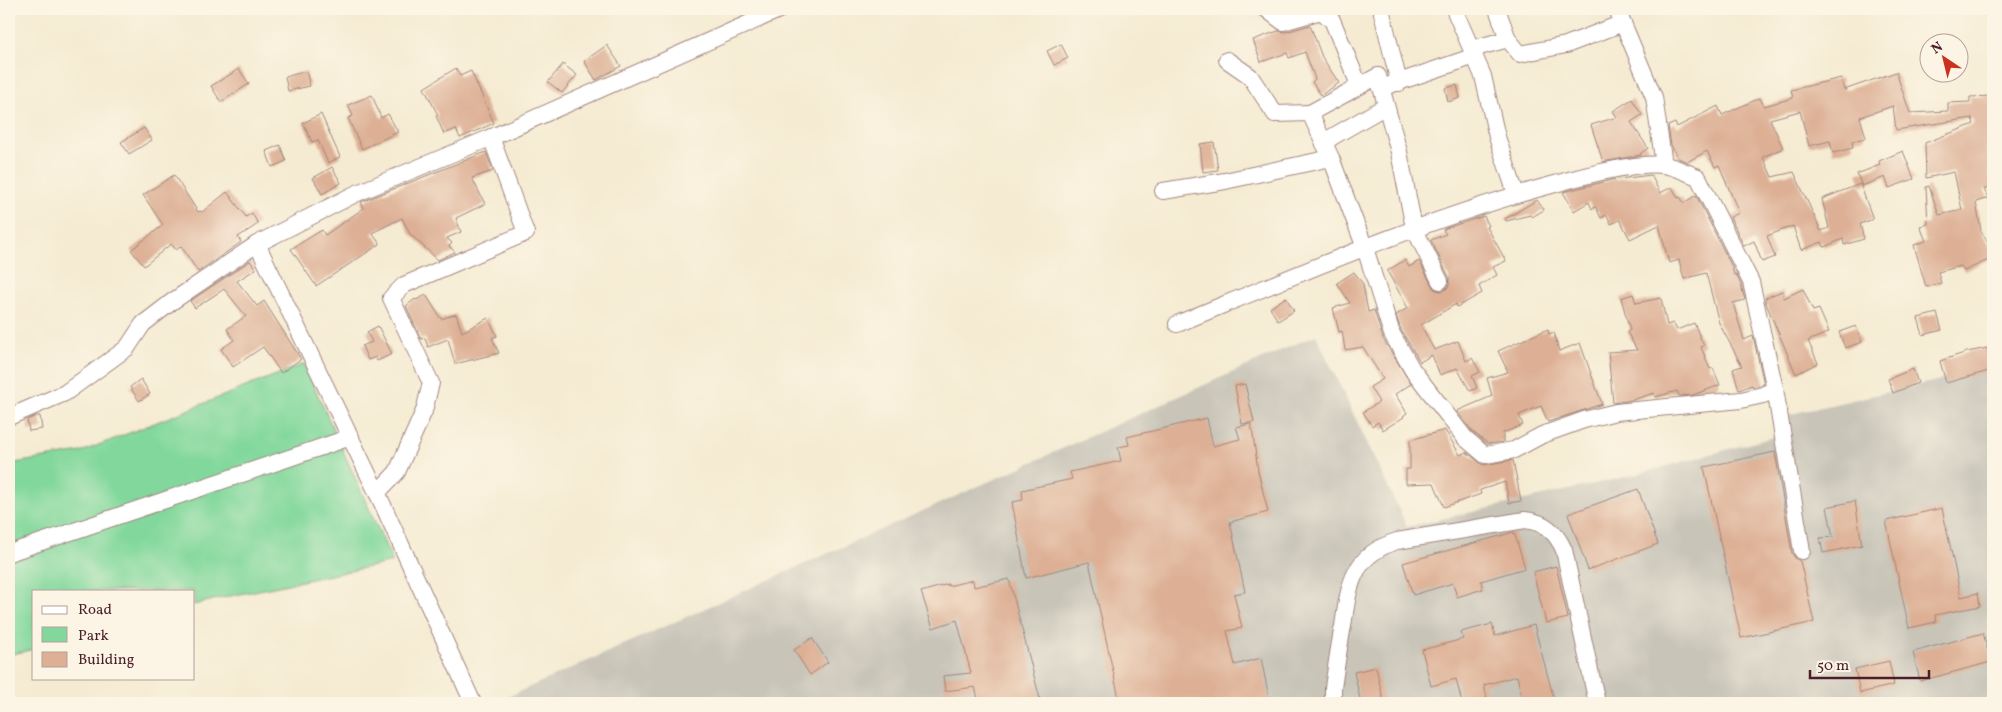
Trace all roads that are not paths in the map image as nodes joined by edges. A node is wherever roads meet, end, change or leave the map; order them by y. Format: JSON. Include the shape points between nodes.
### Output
{"nodes":[{"id":1,"x":781,"y":9,"type":"edge"},
{"id":2,"x":1266,"y":9,"type":"edge"},
{"id":3,"x":1454,"y":9,"type":"edge"},
{"id":4,"x":1498,"y":9,"type":"edge"},
{"id":5,"x":1382,"y":13,"type":"dead end"},
{"id":6,"x":1620,"y":16,"type":"edge"},
{"id":7,"x":1508,"y":39,"type":"junction"},
{"id":8,"x":1473,"y":52,"type":"junction"},
{"id":9,"x":1227,"y":60,"type":"dead end"},
{"id":10,"x":1399,"y":83,"type":"junction"},
{"id":11,"x":1359,"y":85,"type":"junction"},
{"id":12,"x":1381,"y":88,"type":"junction"},
{"id":13,"x":1386,"y":106,"type":"junction"},
{"id":14,"x":1310,"y":113,"type":"junction"},
{"id":15,"x":491,"y":137,"type":"junction"},
{"id":16,"x":1327,"y":151,"type":"junction"},
{"id":17,"x":1664,"y":165,"type":"junction"},
{"id":18,"x":1163,"y":191,"type":"dead end"},
{"id":19,"x":1516,"y":194,"type":"junction"},
{"id":20,"x":1414,"y":228,"type":"junction"},
{"id":21,"x":257,"y":244,"type":"junction"},
{"id":22,"x":1365,"y":248,"type":"junction"},
{"id":23,"x":1440,"y":281,"type":"dead end"},
{"id":24,"x":1177,"y":324,"type":"dead end"},
{"id":25,"x":1775,"y":389,"type":"junction"},
{"id":26,"x":9,"y":416,"type":"edge"},
{"id":27,"x":351,"y":437,"type":"junction"},
{"id":28,"x":377,"y":493,"type":"junction"},
{"id":29,"x":1802,"y":551,"type":"dead end"},
{"id":30,"x":9,"y":553,"type":"edge"},
{"id":31,"x":473,"y":703,"type":"edge"},
{"id":32,"x":1333,"y":703,"type":"edge"},
{"id":33,"x":1597,"y":703,"type":"edge"}],
"edges":[{"from":1,"to":15,"type":"street"},
{"from":2,"to":11,"type":"street","via":[[1283,22],[1320,11],[1332,20]]},
{"from":3,"to":8,"type":"street"},
{"from":4,"to":7,"type":"street"},
{"from":5,"to":10,"type":"street"},
{"from":6,"to":7,"type":"street","via":[[1566,45],[1520,54]]},
{"from":6,"to":17,"type":"street","via":[[1654,97]]},
{"from":7,"to":8,"type":"street"},
{"from":8,"to":10,"type":"street"},
{"from":8,"to":19,"type":"street","via":[[1483,76],[1497,138]]},
{"from":9,"to":14,"type":"street","via":[[1250,76],[1275,114]]},
{"from":10,"to":12,"type":"street"},
{"from":11,"to":12,"type":"street","via":[[1378,76]]},
{"from":11,"to":14,"type":"street"},
{"from":12,"to":13,"type":"street"},
{"from":13,"to":16,"type":"street","via":[[1332,137]]},
{"from":13,"to":20,"type":"street"},
{"from":14,"to":16,"type":"street"},
{"from":15,"to":21,"type":"street","via":[[355,194]]},
{"from":15,"to":28,"type":"street","via":[[526,232],[404,285],[391,298],[431,383],[424,411],[397,472]]},
{"from":16,"to":18,"type":"street","via":[[1225,181]]},
{"from":16,"to":22,"type":"street"},
{"from":17,"to":19,"type":"street","via":[[1580,177]]},
{"from":17,"to":25,"type":"street","via":[[1698,177],[1751,282]]},
{"from":19,"to":20,"type":"street"},
{"from":20,"to":22,"type":"street"},
{"from":20,"to":23,"type":"street"},
{"from":21,"to":26,"type":"street","via":[[166,306],[143,324],[127,348],[65,393]]},
{"from":21,"to":27,"type":"street"},
{"from":22,"to":24,"type":"street"},
{"from":22,"to":25,"type":"street","via":[[1390,327],[1412,369],[1465,438],[1484,455],[1514,450],[1542,435],[1616,412],[1741,400],[1763,396]]},
{"from":25,"to":29,"type":"street"},
{"from":27,"to":28,"type":"street"},
{"from":27,"to":30,"type":"street"},
{"from":28,"to":31,"type":"street"},
{"from":32,"to":33,"type":"street","via":[[1348,591],[1354,574],[1365,559],[1397,541],[1526,520],[1550,529],[1564,550]]}]}
